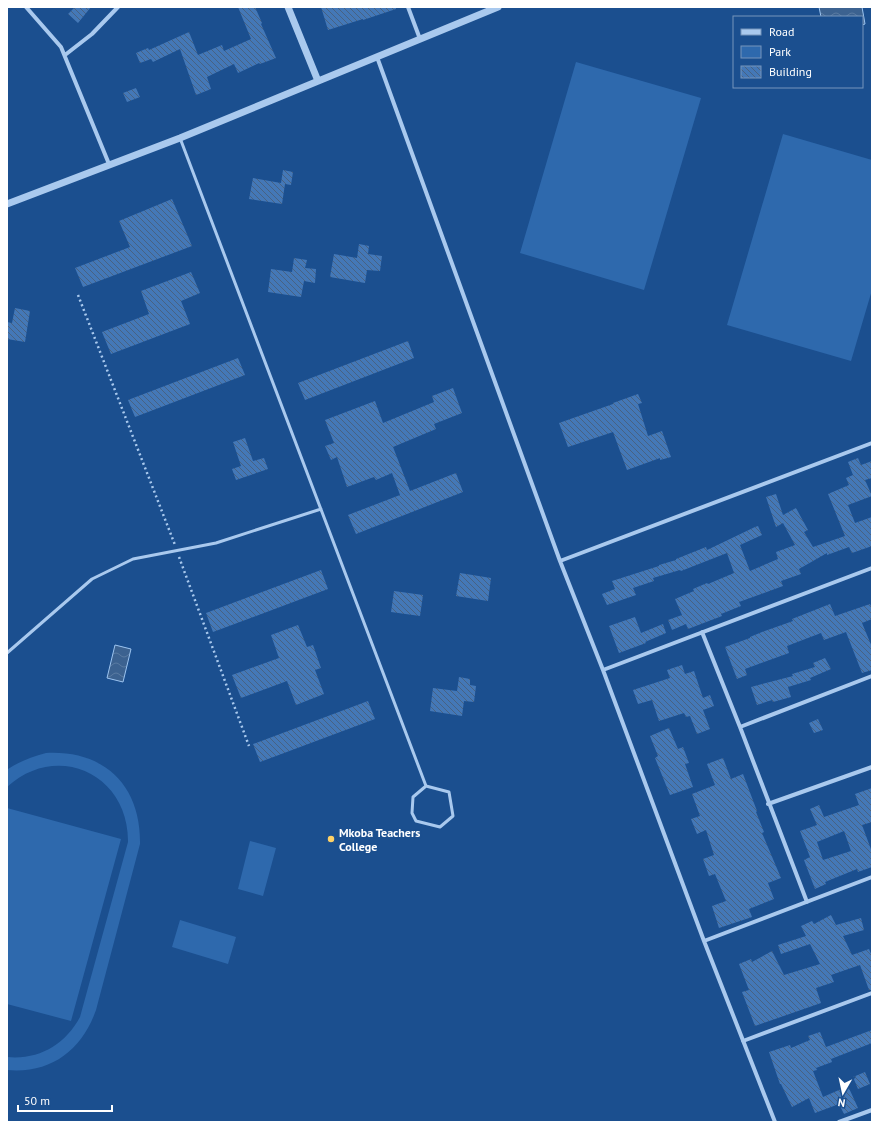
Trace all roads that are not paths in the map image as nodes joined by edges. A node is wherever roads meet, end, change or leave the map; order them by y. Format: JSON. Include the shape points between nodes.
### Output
{"nodes":[{"id":1,"x":26,"y":7,"type":"edge"},
{"id":2,"x":118,"y":7,"type":"edge"},
{"id":3,"x":288,"y":7,"type":"edge"},
{"id":4,"x":408,"y":7,"type":"edge"},
{"id":5,"x":498,"y":7,"type":"edge"},
{"id":6,"x":420,"y":39,"type":"junction"},
{"id":7,"x":65,"y":55,"type":"junction"},
{"id":8,"x":376,"y":56,"type":"junction"},
{"id":9,"x":318,"y":81,"type":"junction"},
{"id":10,"x":180,"y":138,"type":"junction"},
{"id":11,"x":109,"y":164,"type":"junction"},
{"id":12,"x":7,"y":204,"type":"edge"},
{"id":13,"x":872,"y":443,"type":"edge"},
{"id":14,"x":321,"y":509,"type":"junction"},
{"id":15,"x":560,"y":561,"type":"junction"},
{"id":16,"x":872,"y":568,"type":"edge"},
{"id":17,"x":702,"y":632,"type":"junction"},
{"id":18,"x":7,"y":653,"type":"edge"},
{"id":19,"x":603,"y":670,"type":"junction"},
{"id":20,"x":872,"y":676,"type":"edge"},
{"id":21,"x":740,"y":727,"type":"junction"},
{"id":22,"x":872,"y":767,"type":"edge"},
{"id":23,"x":426,"y":786,"type":"junction"},
{"id":24,"x":768,"y":804,"type":"junction"},
{"id":25,"x":872,"y":877,"type":"edge"},
{"id":26,"x":806,"y":902,"type":"junction"},
{"id":27,"x":704,"y":941,"type":"junction"},
{"id":28,"x":872,"y":993,"type":"edge"},
{"id":29,"x":743,"y":1041,"type":"junction"},
{"id":30,"x":872,"y":1110,"type":"edge"},
{"id":31,"x":775,"y":1122,"type":"edge"},
{"id":32,"x":839,"y":1122,"type":"edge"}],
"edges":[{"from":1,"to":7,"type":"street","via":[[58,43]]},
{"from":2,"to":7,"type":"street","via":[[92,34]]},
{"from":3,"to":9,"type":"street"},
{"from":4,"to":6,"type":"street"},
{"from":5,"to":6,"type":"street"},
{"from":6,"to":8,"type":"street"},
{"from":7,"to":11,"type":"street"},
{"from":8,"to":9,"type":"street"},
{"from":8,"to":15,"type":"street"},
{"from":9,"to":10,"type":"street"},
{"from":10,"to":11,"type":"street"},
{"from":10,"to":14,"type":"lane"},
{"from":11,"to":12,"type":"street"},
{"from":13,"to":15,"type":"street"},
{"from":14,"to":18,"type":"lane","via":[[216,543],[133,559],[92,579]]},
{"from":14,"to":23,"type":"lane"},
{"from":15,"to":19,"type":"street"},
{"from":16,"to":17,"type":"street"},
{"from":17,"to":19,"type":"street"},
{"from":17,"to":21,"type":"street"},
{"from":19,"to":27,"type":"street"},
{"from":20,"to":21,"type":"street"},
{"from":21,"to":24,"type":"street"},
{"from":22,"to":24,"type":"street"},
{"from":23,"to":23,"type":"lane","via":[[449,792],[453,816],[440,827],[416,821],[412,813],[413,797]]},
{"from":24,"to":26,"type":"street"},
{"from":25,"to":26,"type":"street"},
{"from":26,"to":27,"type":"street"},
{"from":27,"to":29,"type":"street"},
{"from":28,"to":29,"type":"street"},
{"from":29,"to":31,"type":"street"},
{"from":30,"to":32,"type":"street"}]}
